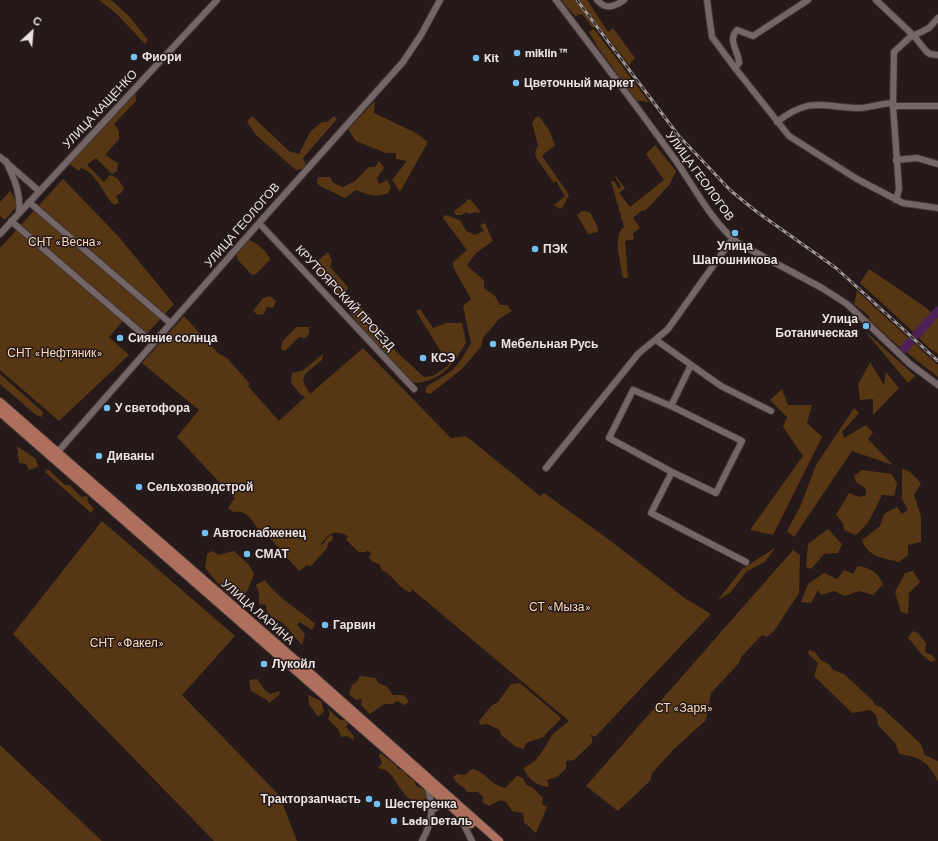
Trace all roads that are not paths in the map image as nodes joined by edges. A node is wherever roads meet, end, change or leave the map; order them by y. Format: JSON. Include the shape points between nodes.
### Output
{"nodes":[{"id":1,"x":217,"y":0,"type":"edge"},
{"id":2,"x":440,"y":0,"type":"edge"},
{"id":3,"x":556,"y":0,"type":"edge"},
{"id":4,"x":597,"y":0,"type":"edge"},
{"id":5,"x":624,"y":0,"type":"edge"},
{"id":6,"x":707,"y":0,"type":"edge"},
{"id":7,"x":808,"y":0,"type":"edge"},
{"id":8,"x":876,"y":0,"type":"edge"},
{"id":9,"x":938,"y":18,"type":"edge"},
{"id":10,"x":914,"y":36,"type":"junction"},
{"id":11,"x":938,"y":55,"type":"edge"},
{"id":12,"x":734,"y":68,"type":"junction"},
{"id":13,"x":893,"y":104,"type":"junction"},
{"id":14,"x":938,"y":106,"type":"edge"},
{"id":15,"x":777,"y":122,"type":"junction"},
{"id":16,"x":0,"y":156,"type":"edge"},
{"id":17,"x":896,"y":160,"type":"junction"},
{"id":18,"x":6,"y":161,"type":"junction"},
{"id":19,"x":938,"y":164,"type":"edge"},
{"id":20,"x":40,"y":191,"type":"junction"},
{"id":21,"x":896,"y":200,"type":"junction"},
{"id":22,"x":30,"y":202,"type":"junction"},
{"id":23,"x":938,"y":208,"type":"edge"},
{"id":24,"x":19,"y":213,"type":"junction"},
{"id":25,"x":11,"y":221,"type":"junction"},
{"id":26,"x":258,"y":223,"type":"junction"},
{"id":27,"x":0,"y":234,"type":"edge"},
{"id":28,"x":733,"y":238,"type":"junction"},
{"id":29,"x":170,"y":323,"type":"junction"},
{"id":30,"x":656,"y":340,"type":"junction"},
{"id":31,"x":153,"y":343,"type":"junction"},
{"id":32,"x":691,"y":365,"type":"junction"},
{"id":33,"x":938,"y":385,"type":"edge"},
{"id":34,"x":414,"y":389,"type":"dead end"},
{"id":35,"x":0,"y":402,"type":"edge"},
{"id":36,"x":671,"y":406,"type":"junction"},
{"id":37,"x":771,"y":410,"type":"dead end"},
{"id":38,"x":0,"y":412,"type":"edge"},
{"id":39,"x":55,"y":455,"type":"junction"},
{"id":40,"x":546,"y":468,"type":"dead end"},
{"id":41,"x":672,"y":472,"type":"junction"},
{"id":42,"x":746,"y":562,"type":"dead end"},
{"id":43,"x":427,"y":786,"type":"junction"},
{"id":44,"x":450,"y":806,"type":"junction"},
{"id":45,"x":432,"y":810,"type":"junction"},
{"id":46,"x":458,"y":813,"type":"junction"},
{"id":47,"x":422,"y":841,"type":"edge"},
{"id":48,"x":472,"y":841,"type":"edge"},
{"id":49,"x":491,"y":841,"type":"edge"},
{"id":50,"x":499,"y":841,"type":"edge"}],
"edges":[{"from":1,"to":20,"type":"street","name":"УЛИЦА КАЩЕНКО"},
{"from":2,"to":26,"type":"street","name":"УЛИЦА ГЕОЛОГОВ","via":[[403,62]]},
{"from":3,"to":28,"type":"street","name":"УЛИЦА ГЕОЛОГОВ","via":[[677,162],[707,207]]},
{"from":4,"to":5,"type":"street","via":[[605,7],[611,8]]},
{"from":6,"to":12,"type":"street","via":[[712,37]]},
{"from":7,"to":12,"type":"street","via":[[753,36],[737,30],[733,41],[739,63]]},
{"from":8,"to":10,"type":"street"},
{"from":9,"to":10,"type":"street","via":[[929,28]]},
{"from":10,"to":11,"type":"street","via":[[926,51]]},
{"from":10,"to":13,"type":"street","via":[[894,52]]},
{"from":12,"to":15,"type":"street"},
{"from":13,"to":14,"type":"street"},
{"from":13,"to":15,"type":"street","via":[[867,108],[810,104],[794,110]]},
{"from":13,"to":17,"type":"street"},
{"from":15,"to":21,"type":"street","via":[[789,136]]},
{"from":16,"to":18,"type":"street"},
{"from":17,"to":19,"type":"street","via":[[917,158]]},
{"from":17,"to":21,"type":"street","via":[[899,189]]},
{"from":18,"to":20,"type":"street"},
{"from":18,"to":24,"type":"street","via":[[21,198]]},
{"from":20,"to":22,"type":"street","name":"УЛИЦА КАЩЕНКО"},
{"from":21,"to":23,"type":"street"},
{"from":22,"to":24,"type":"street","name":"УЛИЦА КАЩЕНКО"},
{"from":22,"to":29,"type":"street"},
{"from":24,"to":25,"type":"street","name":"УЛИЦА КАЩЕНКО"},
{"from":25,"to":27,"type":"street","name":"УЛИЦА КАЩЕНКО"},
{"from":25,"to":31,"type":"street"},
{"from":26,"to":29,"type":"street","name":"УЛИЦА ГЕОЛОГОВ"},
{"from":26,"to":34,"type":"street","name":"КРУТОЯРСКИЙ ПРОЕЗД"},
{"from":28,"to":30,"type":"street","via":[[668,329]]},
{"from":28,"to":33,"type":"street","name":"УЛИЦА ГЕОЛОГОВ","via":[[847,304],[910,364]]},
{"from":29,"to":31,"type":"street","name":"УЛИЦА ГЕОЛОГОВ"},
{"from":30,"to":32,"type":"street"},
{"from":30,"to":40,"type":"street","via":[[638,354]]},
{"from":31,"to":39,"type":"street","name":"УЛИЦА ГЕОЛОГОВ"},
{"from":32,"to":36,"type":"street"},
{"from":32,"to":37,"type":"street","via":[[721,386]]},
{"from":35,"to":39,"type":"main road","name":"УЛИЦА ЛАРИНА"},
{"from":36,"to":41,"type":"street","via":[[633,390],[609,438]]},
{"from":36,"to":41,"type":"street","via":[[742,441],[716,493]]},
{"from":38,"to":39,"type":"main road","name":"УЛИЦА ЛАРИНА"},
{"from":39,"to":43,"type":"main road","name":"УЛИЦА ЛАРИНА"},
{"from":39,"to":50,"type":"main road","name":"УЛИЦА ЛАРИНА","via":[[300,664]]},
{"from":41,"to":42,"type":"street","via":[[651,513]]},
{"from":43,"to":44,"type":"main road","name":"УЛИЦА ЛАРИНА"},
{"from":43,"to":45,"type":"street"},
{"from":44,"to":45,"type":"street"},
{"from":44,"to":46,"type":"main road","name":"УЛИЦА ЛАРИНА"},
{"from":45,"to":47,"type":"street"},
{"from":46,"to":48,"type":"street"},
{"from":46,"to":49,"type":"main road","name":"УЛИЦА ЛАРИНА"}]}
